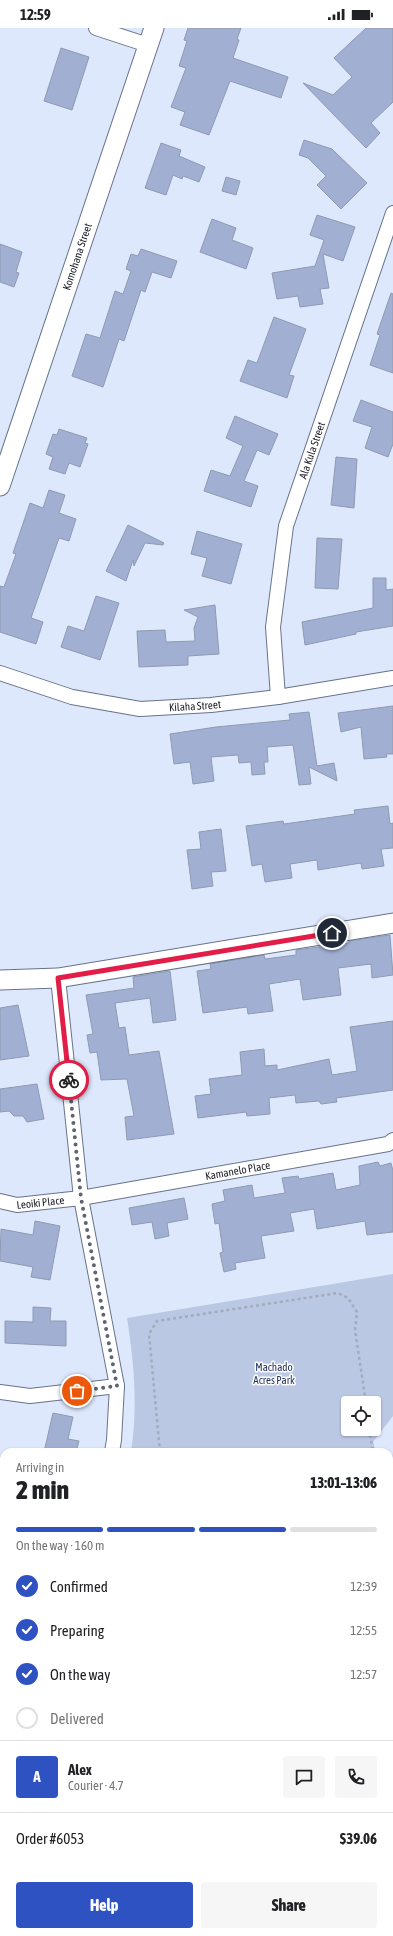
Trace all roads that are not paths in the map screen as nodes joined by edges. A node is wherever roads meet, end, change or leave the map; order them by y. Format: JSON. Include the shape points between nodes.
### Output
{"nodes":[{"id":1,"x":96,"y":28,"type":"edge"},
{"id":2,"x":151,"y":37,"type":"edge"},
{"id":3,"x":393,"y":213,"type":"edge"},
{"id":4,"x":0,"y":486,"type":"edge"},
{"id":5,"x":0,"y":673,"type":"edge"},
{"id":6,"x":393,"y":678,"type":"edge"},
{"id":7,"x":278,"y":697,"type":"junction"},
{"id":8,"x":393,"y":923,"type":"edge"},
{"id":9,"x":58,"y":978,"type":"junction"},
{"id":10,"x":0,"y":980,"type":"edge"},
{"id":11,"x":393,"y":1140,"type":"edge"},
{"id":12,"x":81,"y":1198,"type":"junction"},
{"id":13,"x":0,"y":1201,"type":"edge"},
{"id":14,"x":117,"y":1386,"type":"junction"},
{"id":15,"x":0,"y":1392,"type":"edge"},
{"id":16,"x":113,"y":1448,"type":"edge"}],
"edges":[{"from":1,"to":2,"type":"street"},
{"from":2,"to":4,"type":"street","name":"Komohana Street"},
{"from":3,"to":7,"type":"street","name":"Ala Kula Street","via":[[286,526],[273,627]]},
{"from":5,"to":7,"type":"street","name":"Kilaha Street","via":[[72,697],[140,709],[211,706]]},
{"from":6,"to":7,"type":"street","name":"Kilaha Street"},
{"from":8,"to":9,"type":"street"},
{"from":9,"to":10,"type":"street"},
{"from":9,"to":12,"type":"street"},
{"from":11,"to":12,"type":"street","name":"Kamanelo Place","via":[[388,1144]]},
{"from":12,"to":13,"type":"street","name":"Leoiki Place","via":[[17,1205]]},
{"from":12,"to":14,"type":"street"},
{"from":14,"to":15,"type":"street","via":[[30,1396]]},
{"from":14,"to":16,"type":"street"}]}
